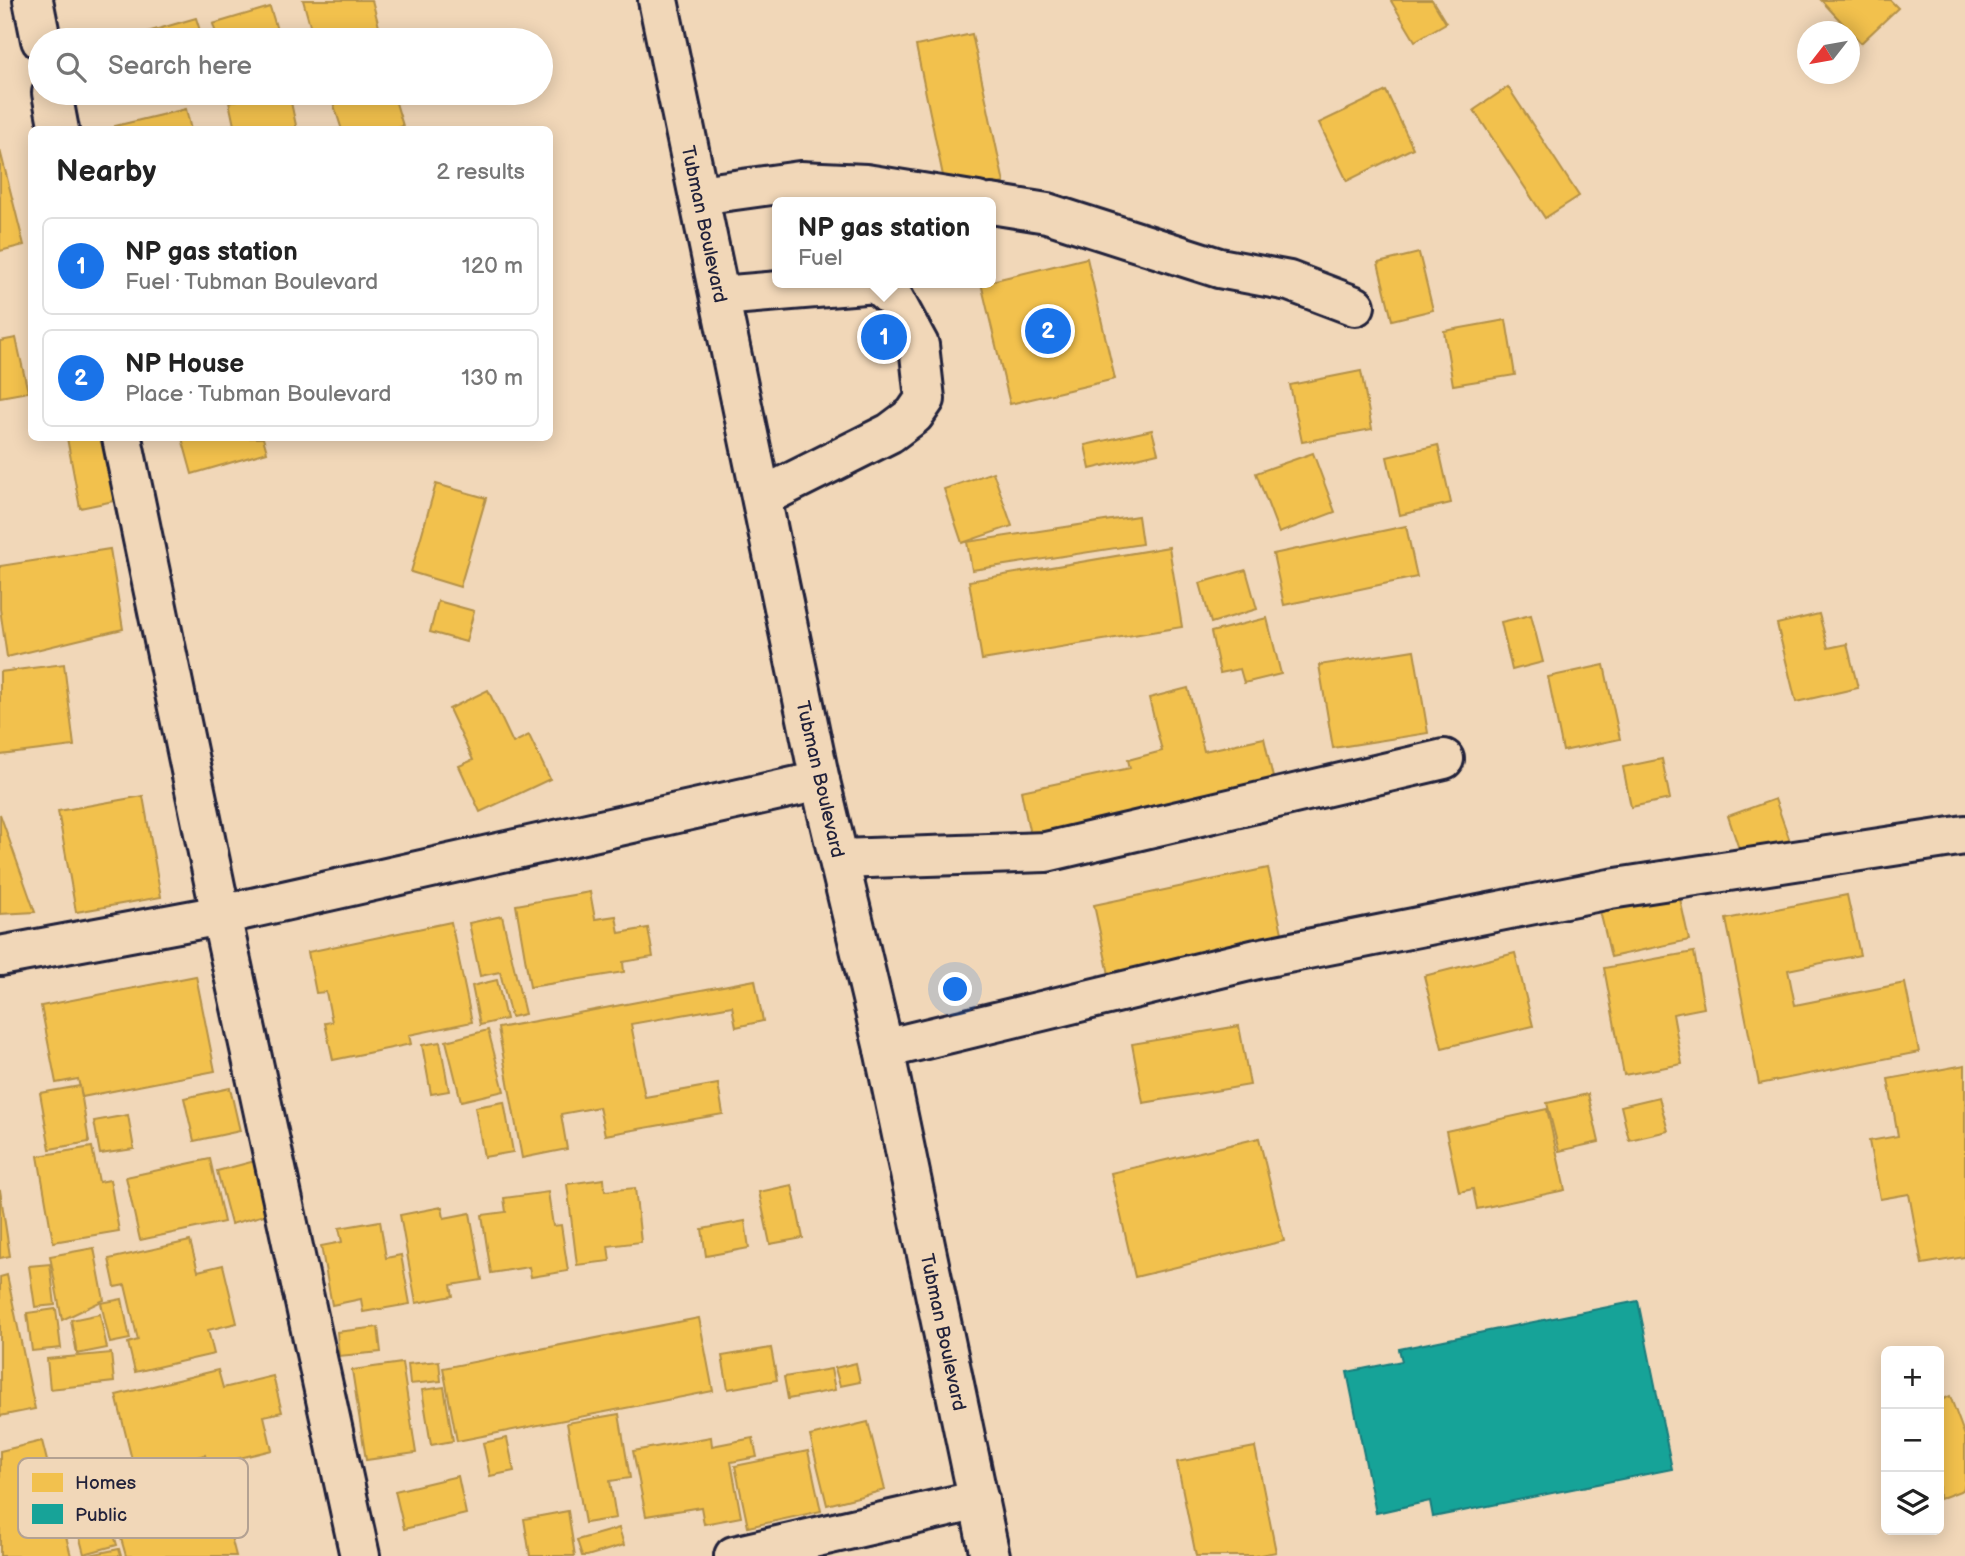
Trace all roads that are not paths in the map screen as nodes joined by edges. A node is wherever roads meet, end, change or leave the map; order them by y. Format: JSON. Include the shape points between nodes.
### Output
{"nodes":[{"id":1,"x":33,"y":0,"type":"edge"},
{"id":2,"x":658,"y":0,"type":"edge"},
{"id":3,"x":39,"y":28,"type":"edge"},
{"id":4,"x":54,"y":105,"type":"edge"},
{"id":5,"x":58,"y":126,"type":"edge"},
{"id":6,"x":699,"y":195,"type":"junction"},
{"id":7,"x":947,"y":197,"type":"edge"},
{"id":8,"x":996,"y":205,"type":"edge"},
{"id":9,"x":817,"y":288,"type":"edge"},
{"id":10,"x":882,"y":288,"type":"edge"},
{"id":11,"x":720,"y":296,"type":"junction"},
{"id":12,"x":1355,"y":306,"type":"dead end"},
{"id":13,"x":123,"y":441,"type":"edge"},
{"id":14,"x":762,"y":497,"type":"junction"},
{"id":15,"x":1444,"y":759,"type":"dead end"},
{"id":16,"x":820,"y":781,"type":"junction"},
{"id":17,"x":1965,"y":835,"type":"edge"},
{"id":18,"x":839,"y":859,"type":"junction"},
{"id":19,"x":221,"y":915,"type":"junction"},
{"id":20,"x":0,"y":956,"type":"edge"},
{"id":21,"x":884,"y":1049,"type":"junction"},
{"id":22,"x":979,"y":1500,"type":"junction"},
{"id":23,"x":360,"y":1556,"type":"edge"},
{"id":24,"x":734,"y":1556,"type":"edge"},
{"id":25,"x":990,"y":1556,"type":"edge"}],
"edges":[{"from":1,"to":3,"type":"main road"},
{"from":2,"to":6,"type":"main road","name":"Tubman Boulevard"},
{"from":4,"to":5,"type":"main road"},
{"from":6,"to":7,"type":"main road","via":[[800,181],[866,184]]},
{"from":6,"to":11,"type":"main road","name":"Tubman Boulevard"},
{"from":8,"to":12,"type":"main road","via":[[1047,214],[1219,268],[1289,281]]},
{"from":9,"to":11,"type":"main road"},
{"from":10,"to":14,"type":"main road","via":[[894,299],[919,345],[925,399],[914,415],[890,433]]},
{"from":11,"to":14,"type":"main road","name":"Tubman Boulevard"},
{"from":13,"to":19,"type":"main road"},
{"from":14,"to":16,"type":"main road","name":"Tubman Boulevard"},
{"from":15,"to":18,"type":"main road","via":[[1046,852]]},
{"from":16,"to":18,"type":"main road","name":"Tubman Boulevard"},
{"from":16,"to":19,"type":"main road"},
{"from":17,"to":21,"type":"main road","via":[[1596,891],[1257,959]]},
{"from":18,"to":21,"type":"main road","name":"Tubman Boulevard"},
{"from":19,"to":20,"type":"main road"},
{"from":19,"to":23,"type":"main road"},
{"from":21,"to":22,"type":"main road","name":"Tubman Boulevard"},
{"from":22,"to":24,"type":"main road"},
{"from":22,"to":25,"type":"main road","name":"Tubman Boulevard"}]}
